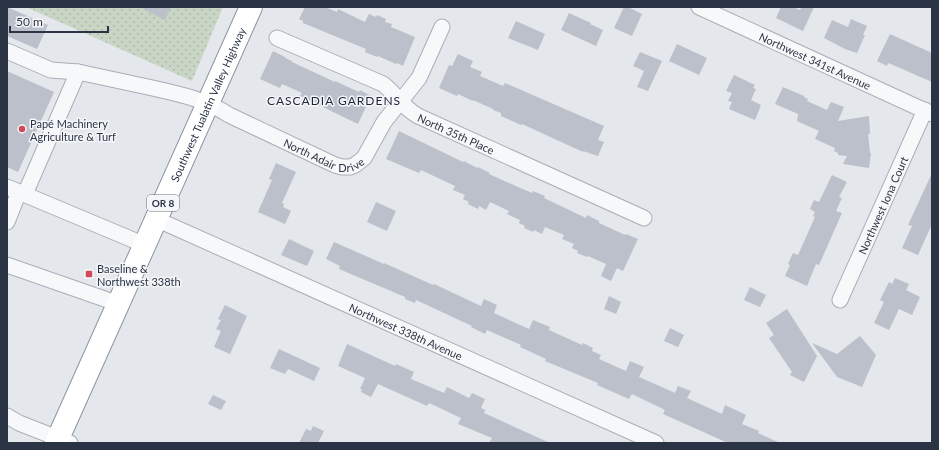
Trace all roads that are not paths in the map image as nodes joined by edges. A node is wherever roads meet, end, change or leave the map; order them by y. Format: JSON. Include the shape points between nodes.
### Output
{"nodes":[{"id":1,"x":251,"y":7,"type":"edge"},
{"id":2,"x":699,"y":7,"type":"edge"},
{"id":3,"x":442,"y":27,"type":"dead end"},
{"id":4,"x":277,"y":38,"type":"dead end"},
{"id":5,"x":7,"y":51,"type":"edge"},
{"id":6,"x":78,"y":72,"type":"junction"},
{"id":7,"x":400,"y":101,"type":"junction"},
{"id":8,"x":209,"y":104,"type":"junction"},
{"id":9,"x":928,"y":112,"type":"edge"},
{"id":10,"x":17,"y":191,"type":"edge"},
{"id":11,"x":644,"y":218,"type":"dead end"},
{"id":12,"x":156,"y":219,"type":"junction"},
{"id":13,"x":7,"y":222,"type":"edge"},
{"id":14,"x":145,"y":245,"type":"junction"},
{"id":15,"x":7,"y":265,"type":"edge"},
{"id":16,"x":840,"y":300,"type":"dead end"},
{"id":17,"x":119,"y":304,"type":"junction"},
{"id":18,"x":7,"y":416,"type":"edge"},
{"id":19,"x":61,"y":441,"type":"edge"},
{"id":20,"x":656,"y":443,"type":"edge"}],
"edges":[{"from":1,"to":8,"type":"highway","name":"Southwest Tualatin Valley Highway","number":"OR 8"},
{"from":2,"to":9,"type":"street","name":"Northwest 341st Avenue"},
{"from":3,"to":7,"type":"street","name":"North Adair Drive","via":[[419,78]]},
{"from":4,"to":7,"type":"street","name":"North 35th Place","via":[[383,84]]},
{"from":5,"to":6,"type":"street","name":"North Adair Drive","via":[[51,70]]},
{"from":6,"to":8,"type":"street","name":"North Adair Drive","via":[[172,92]]},
{"from":6,"to":10,"type":"street"},
{"from":7,"to":8,"type":"street","name":"North Adair Drive","via":[[378,130],[364,158],[350,167],[342,167],[314,156]]},
{"from":7,"to":11,"type":"street","name":"North 35th Place","via":[[418,116]]},
{"from":8,"to":12,"type":"highway","name":"Southwest Tualatin Valley Highway","number":"OR 8"},
{"from":9,"to":16,"type":"street","name":"Northwest Iona Court"},
{"from":10,"to":13,"type":"street"},
{"from":10,"to":14,"type":"street"},
{"from":12,"to":14,"type":"highway","name":"Southwest Tualatin Valley Highway","number":"OR 8"},
{"from":12,"to":20,"type":"street","name":"Northwest 338th Avenue"},
{"from":14,"to":17,"type":"highway","name":"Southwest Tualatin Valley Highway","number":"OR 8"},
{"from":15,"to":17,"type":"street"},
{"from":17,"to":19,"type":"highway","name":"Southwest Tualatin Valley Highway","number":"OR 8"},
{"from":18,"to":19,"type":"street"}]}
